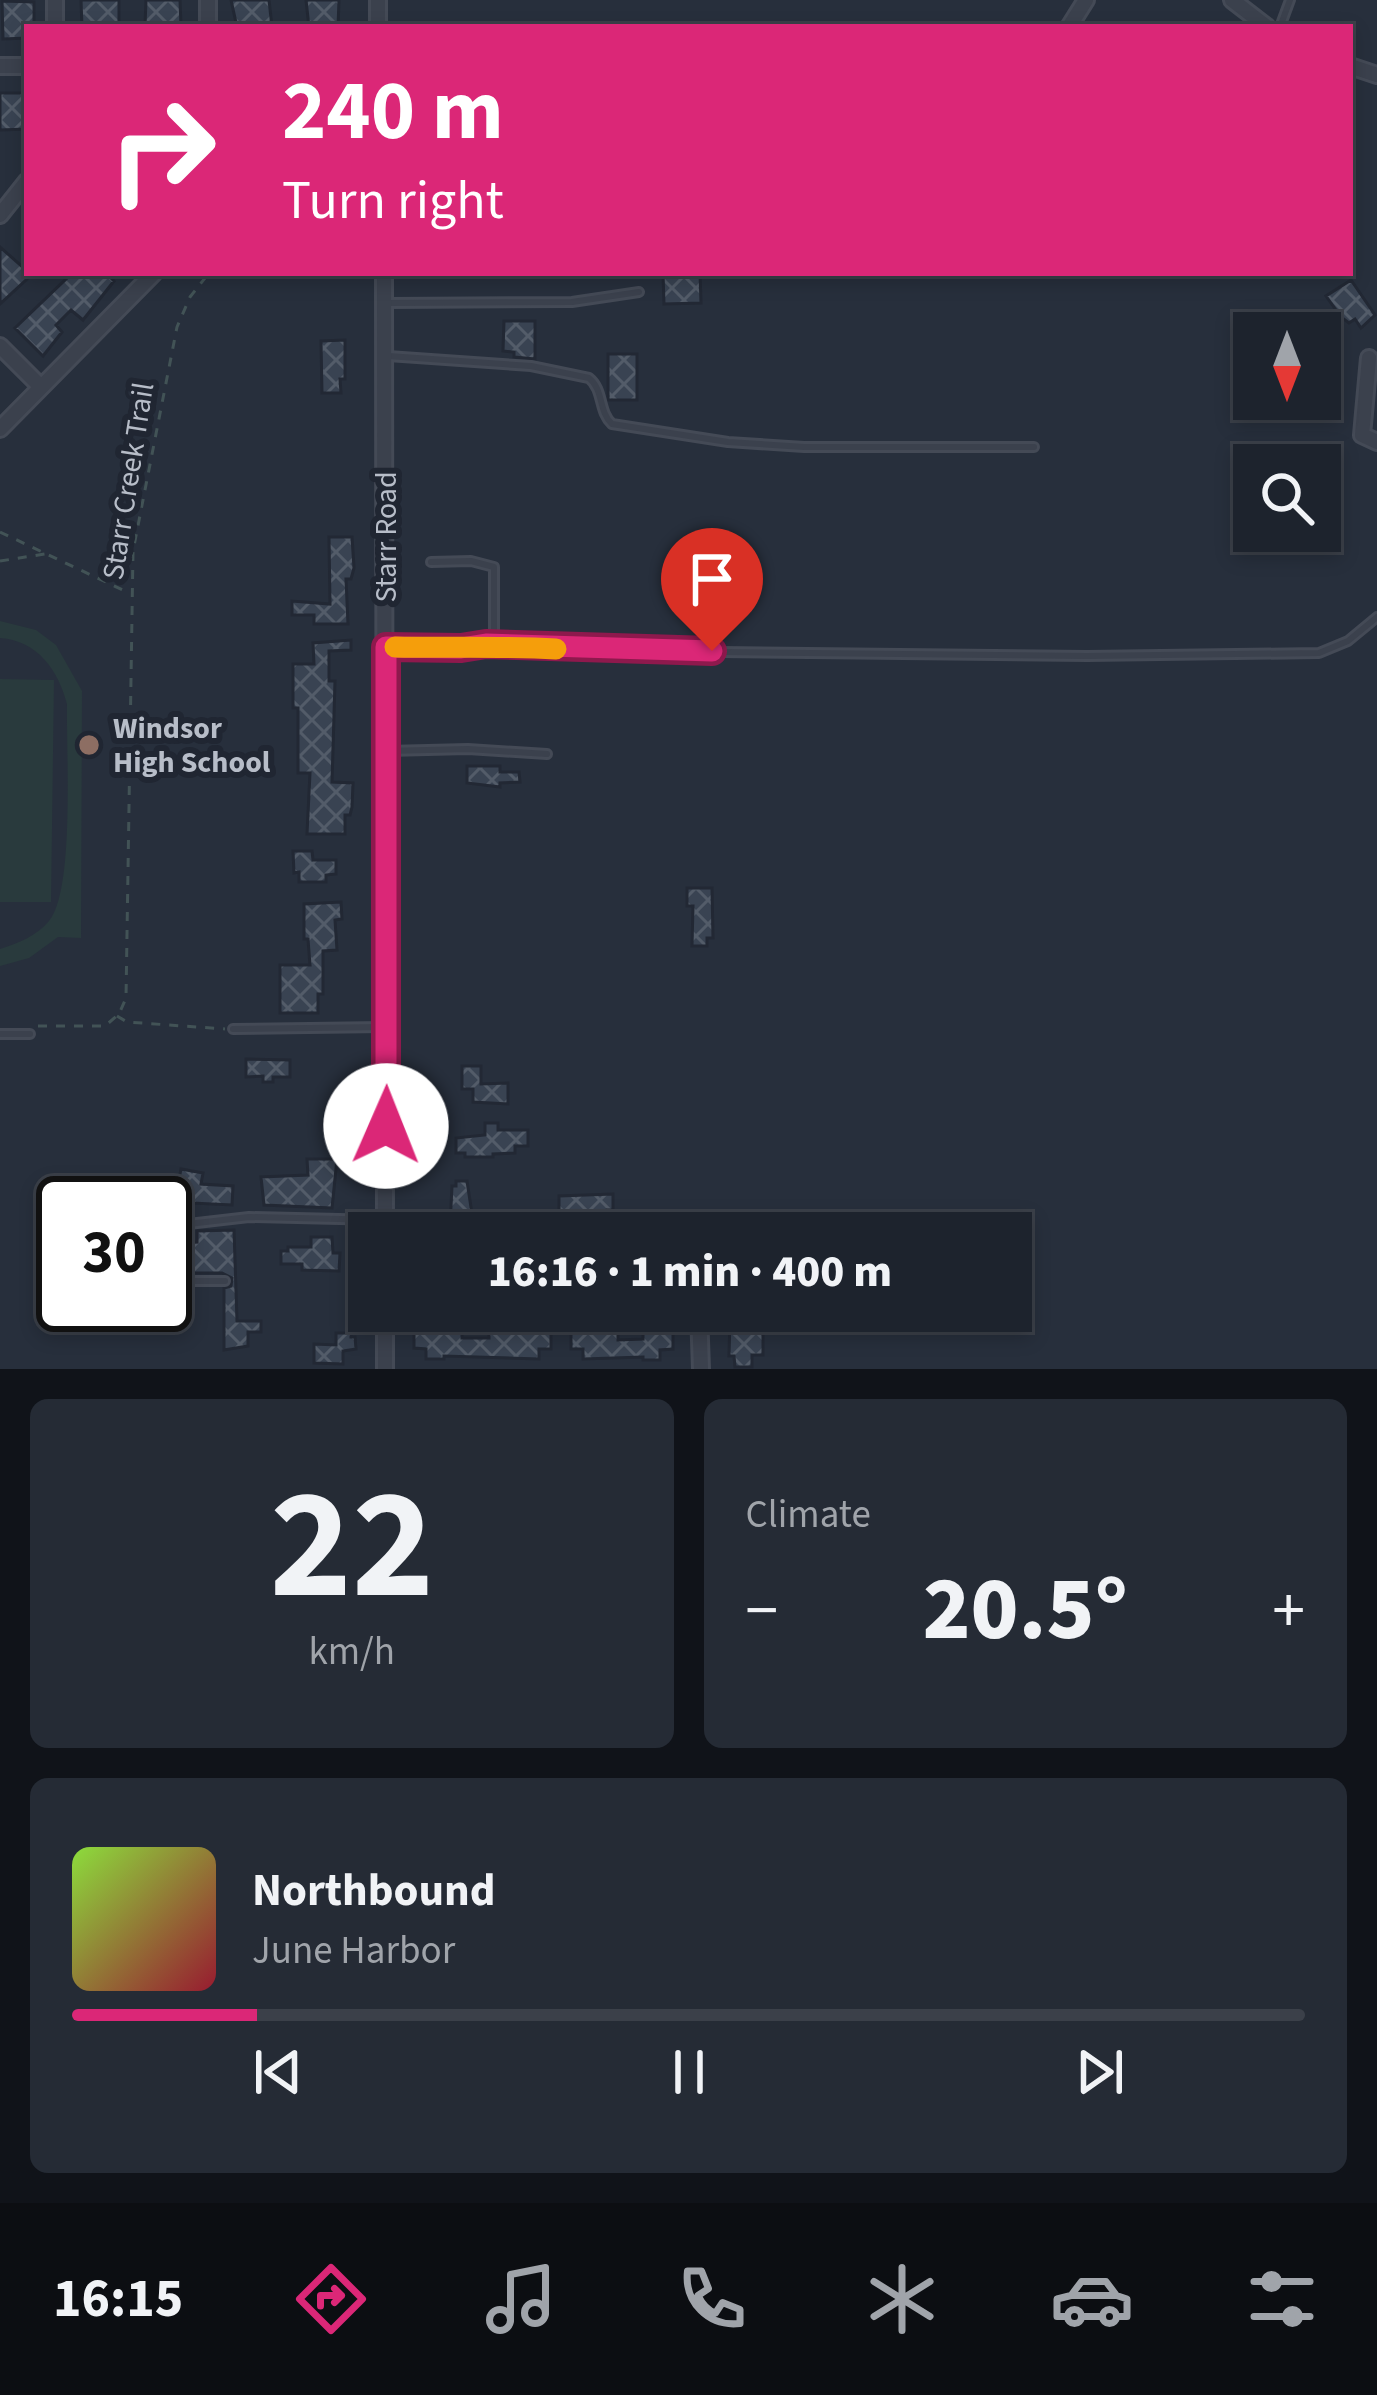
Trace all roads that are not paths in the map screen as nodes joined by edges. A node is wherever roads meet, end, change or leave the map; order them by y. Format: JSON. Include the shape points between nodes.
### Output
{"nodes":[{"id":1,"x":1232,"y":0,"type":"edge"},
{"id":2,"x":1264,"y":24,"type":"edge"},
{"id":3,"x":24,"y":185,"type":"edge"},
{"id":4,"x":0,"y":215,"type":"edge"},
{"id":5,"x":151,"y":276,"type":"edge"},
{"id":6,"x":384,"y":276,"type":"edge"},
{"id":7,"x":639,"y":292,"type":"dead end"},
{"id":8,"x":385,"y":304,"type":"junction"},
{"id":9,"x":0,"y":346,"type":"edge"},
{"id":10,"x":385,"y":356,"type":"junction"},
{"id":11,"x":1370,"y":358,"type":"dead end"},
{"id":12,"x":41,"y":387,"type":"junction"},
{"id":13,"x":0,"y":429,"type":"edge"},
{"id":14,"x":1377,"y":442,"type":"edge"},
{"id":15,"x":1034,"y":447,"type":"dead end"},
{"id":16,"x":431,"y":562,"type":"dead end"},
{"id":17,"x":1377,"y":617,"type":"edge"},
{"id":18,"x":494,"y":645,"type":"junction"},
{"id":19,"x":386,"y":647,"type":"junction"},
{"id":20,"x":387,"y":751,"type":"junction"},
{"id":21,"x":547,"y":754,"type":"dead end"},
{"id":22,"x":388,"y":1027,"type":"junction"},
{"id":23,"x":232,"y":1029,"type":"road end"},
{"id":24,"x":0,"y":1034,"type":"edge"},
{"id":25,"x":30,"y":1034,"type":"dead end"},
{"id":26,"x":385,"y":1212,"type":"edge"},
{"id":27,"x":192,"y":1222,"type":"edge"},
{"id":28,"x":348,"y":1225,"type":"edge"},
{"id":29,"x":192,"y":1281,"type":"edge"},
{"id":30,"x":225,"y":1281,"type":"dead end"},
{"id":31,"x":385,"y":1332,"type":"edge"},
{"id":32,"x":700,"y":1332,"type":"edge"},
{"id":33,"x":385,"y":1369,"type":"edge"},
{"id":34,"x":701,"y":1369,"type":"edge"}],
"edges":[{"from":1,"to":2,"type":"street"},
{"from":3,"to":4,"type":"street"},
{"from":5,"to":12,"type":"street"},
{"from":6,"to":8,"type":"street","name":"Starr Road"},
{"from":7,"to":8,"type":"lane","via":[[572,302]]},
{"from":8,"to":10,"type":"street","name":"Starr Road"},
{"from":9,"to":12,"type":"street"},
{"from":10,"to":15,"type":"lane","via":[[589,378],[613,424],[728,442]]},
{"from":10,"to":19,"type":"street","name":"Starr Road"},
{"from":11,"to":14,"type":"street","via":[[1362,435]]},
{"from":12,"to":13,"type":"street"},
{"from":16,"to":18,"type":"lane","via":[[494,567]]},
{"from":17,"to":18,"type":"lane","via":[[1330,651],[1287,653]]},
{"from":18,"to":19,"type":"lane"},
{"from":19,"to":20,"type":"street","name":"Starr Road"},
{"from":20,"to":21,"type":"lane"},
{"from":20,"to":22,"type":"street","name":"Starr Road"},
{"from":22,"to":23,"type":"lane"},
{"from":22,"to":26,"type":"street","name":"Starr Road"},
{"from":24,"to":25,"type":"lane"},
{"from":27,"to":28,"type":"lane"},
{"from":29,"to":30,"type":"lane"},
{"from":31,"to":33,"type":"street"},
{"from":32,"to":34,"type":"street"}]}
